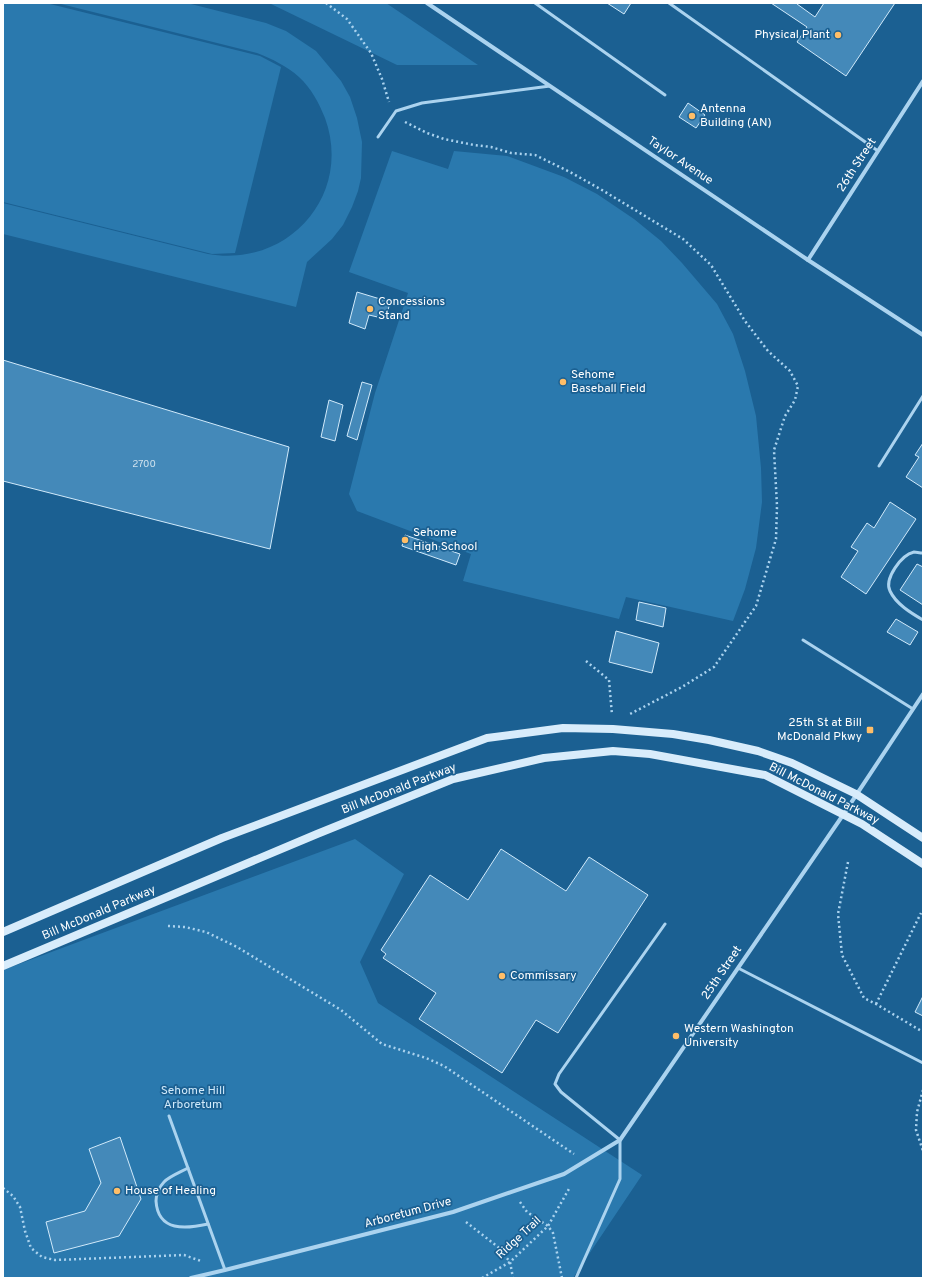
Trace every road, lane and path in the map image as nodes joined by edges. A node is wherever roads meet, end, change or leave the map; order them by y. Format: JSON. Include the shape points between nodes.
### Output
{"nodes":[{"id":1,"x":326,"y":3,"type":"edge"},
{"id":2,"x":427,"y":3,"type":"edge"},
{"id":3,"x":535,"y":3,"type":"edge"},
{"id":4,"x":668,"y":3,"type":"edge"},
{"id":5,"x":923,"y":81,"type":"edge"},
{"id":6,"x":550,"y":86,"type":"junction"},
{"id":7,"x":665,"y":95,"type":"dead end"},
{"id":8,"x":396,"y":111,"type":"junction"},
{"id":9,"x":378,"y":137,"type":"dead end"},
{"id":10,"x":878,"y":151,"type":"junction"},
{"id":11,"x":808,"y":260,"type":"junction"},
{"id":12,"x":923,"y":335,"type":"edge"},
{"id":13,"x":923,"y":396,"type":"edge"},
{"id":14,"x":879,"y":466,"type":"dead end"},
{"id":15,"x":923,"y":553,"type":"edge"},
{"id":16,"x":923,"y":620,"type":"edge"},
{"id":17,"x":803,"y":640,"type":"dead end"},
{"id":18,"x":586,"y":661,"type":"dead end"},
{"id":19,"x":923,"y":694,"type":"edge"},
{"id":20,"x":913,"y":709,"type":"junction"},
{"id":21,"x":613,"y":729,"type":"junction"},
{"id":22,"x":856,"y":794,"type":"junction"},
{"id":23,"x":842,"y":814,"type":"junction"},
{"id":24,"x":923,"y":838,"type":"edge"},
{"id":25,"x":848,"y":862,"type":"dead end"},
{"id":26,"x":923,"y":864,"type":"edge"},
{"id":27,"x":921,"y":913,"type":"dead end"},
{"id":28,"x":665,"y":924,"type":"dead end"},
{"id":29,"x":168,"y":926,"type":"dead end"},
{"id":30,"x":3,"y":932,"type":"edge"},
{"id":31,"x":3,"y":966,"type":"edge"},
{"id":32,"x":738,"y":968,"type":"junction"},
{"id":33,"x":876,"y":1004,"type":"junction"},
{"id":34,"x":923,"y":1032,"type":"edge"},
{"id":35,"x":923,"y":1063,"type":"edge"},
{"id":36,"x":923,"y":1090,"type":"edge"},
{"id":37,"x":169,"y":1116,"type":"dead end"},
{"id":38,"x":620,"y":1140,"type":"junction"},
{"id":39,"x":923,"y":1151,"type":"edge"},
{"id":40,"x":585,"y":1161,"type":"junction"},
{"id":41,"x":188,"y":1168,"type":"junction"},
{"id":42,"x":3,"y":1188,"type":"edge"},
{"id":43,"x":512,"y":1192,"type":"junction"},
{"id":44,"x":453,"y":1212,"type":"junction"},
{"id":45,"x":208,"y":1224,"type":"junction"},
{"id":46,"x":548,"y":1226,"type":"junction"},
{"id":47,"x":510,"y":1262,"type":"junction"},
{"id":48,"x":225,"y":1270,"type":"junction"},
{"id":49,"x":190,"y":1278,"type":"edge"},
{"id":50,"x":482,"y":1278,"type":"edge"},
{"id":51,"x":513,"y":1278,"type":"edge"},
{"id":52,"x":562,"y":1278,"type":"edge"},
{"id":53,"x":576,"y":1278,"type":"edge"}],
"edges":[{"from":1,"to":8,"type":"path","via":[[347,19],[371,53],[388,100]]},
{"from":2,"to":6,"type":"street","name":"Taylor Avenue"},
{"from":3,"to":7,"type":"lane"},
{"from":4,"to":10,"type":"lane"},
{"from":5,"to":10,"type":"street","name":"26th Street"},
{"from":6,"to":8,"type":"lane","via":[[422,103]]},
{"from":6,"to":11,"type":"street","name":"Taylor Avenue"},
{"from":8,"to":9,"type":"lane"},
{"from":8,"to":21,"type":"path","via":[[405,123],[444,139],[511,153],[535,155],[602,190],[683,239],[711,265],[745,321],[768,351],[790,371],[798,386],[795,400],[785,416],[774,450],[776,539],[756,606],[714,666],[682,687],[631,713]]},
{"from":10,"to":11,"type":"street","name":"26th Street"},
{"from":11,"to":12,"type":"street","name":"Taylor Avenue"},
{"from":13,"to":14,"type":"lane"},
{"from":15,"to":16,"type":"lane","via":[[914,552],[902,558],[890,576],[889,590],[896,600]]},
{"from":17,"to":20,"type":"lane"},
{"from":18,"to":21,"type":"path","via":[[609,680]]},
{"from":19,"to":20,"type":"street","name":"25th Street"},
{"from":20,"to":22,"type":"street","name":"25th Street"},
{"from":21,"to":22,"type":"main road","name":"Bill McDonald Parkway","via":[[673,734],[758,751],[792,763]]},
{"from":21,"to":30,"type":"main road","name":"Bill McDonald Parkway","via":[[563,728],[487,738],[222,838]]},
{"from":22,"to":23,"type":"street","name":"25th Street"},
{"from":22,"to":24,"type":"main road","name":"Bill McDonald Parkway"},
{"from":23,"to":26,"type":"main road","name":"Bill McDonald Parkway"},
{"from":23,"to":31,"type":"main road","name":"Bill McDonald Parkway","via":[[765,775],[650,754],[613,750],[544,758],[453,779],[310,836]]},
{"from":23,"to":32,"type":"street","name":"25th Street"},
{"from":25,"to":33,"type":"path","via":[[838,914],[842,955],[864,998]]},
{"from":27,"to":33,"type":"path"},
{"from":28,"to":38,"type":"lane","via":[[559,1074],[555,1084],[561,1092]]},
{"from":29,"to":40,"type":"path","via":[[206,932],[237,947],[341,1010],[382,1044],[444,1066]]},
{"from":32,"to":35,"type":"lane"},
{"from":32,"to":38,"type":"street","name":"25th Street"},
{"from":33,"to":34,"type":"path"},
{"from":36,"to":39,"type":"path","via":[[917,1112],[916,1130]]},
{"from":37,"to":41,"type":"lane"},
{"from":38,"to":40,"type":"street","name":"Arboretum Drive"},
{"from":38,"to":53,"type":"lane","via":[[620,1179]]},
{"from":40,"to":43,"type":"street","name":"Arboretum Drive","via":[[564,1174]]},
{"from":40,"to":46,"type":"path","name":"Ridge Trail"},
{"from":41,"to":45,"type":"lane"},
{"from":41,"to":45,"type":"lane","via":[[164,1182],[156,1195],[156,1210],[164,1222],[176,1227],[192,1228]]},
{"from":42,"to":48,"type":"path","via":[[13,1196],[20,1207],[31,1248],[42,1257],[55,1260],[184,1255]]},
{"from":43,"to":44,"type":"street","name":"Arboretum Drive"},
{"from":43,"to":46,"type":"path","via":[[527,1212]]},
{"from":44,"to":47,"type":"path","via":[[498,1246]]},
{"from":44,"to":48,"type":"street","name":"Arboretum Drive"},
{"from":45,"to":48,"type":"lane"},
{"from":46,"to":47,"type":"path","name":"Ridge Trail"},
{"from":46,"to":52,"type":"path","via":[[553,1233]]},
{"from":47,"to":50,"type":"path","name":"Ridge Trail"},
{"from":47,"to":51,"type":"path"},
{"from":48,"to":49,"type":"street","name":"Arboretum Drive"}]}
